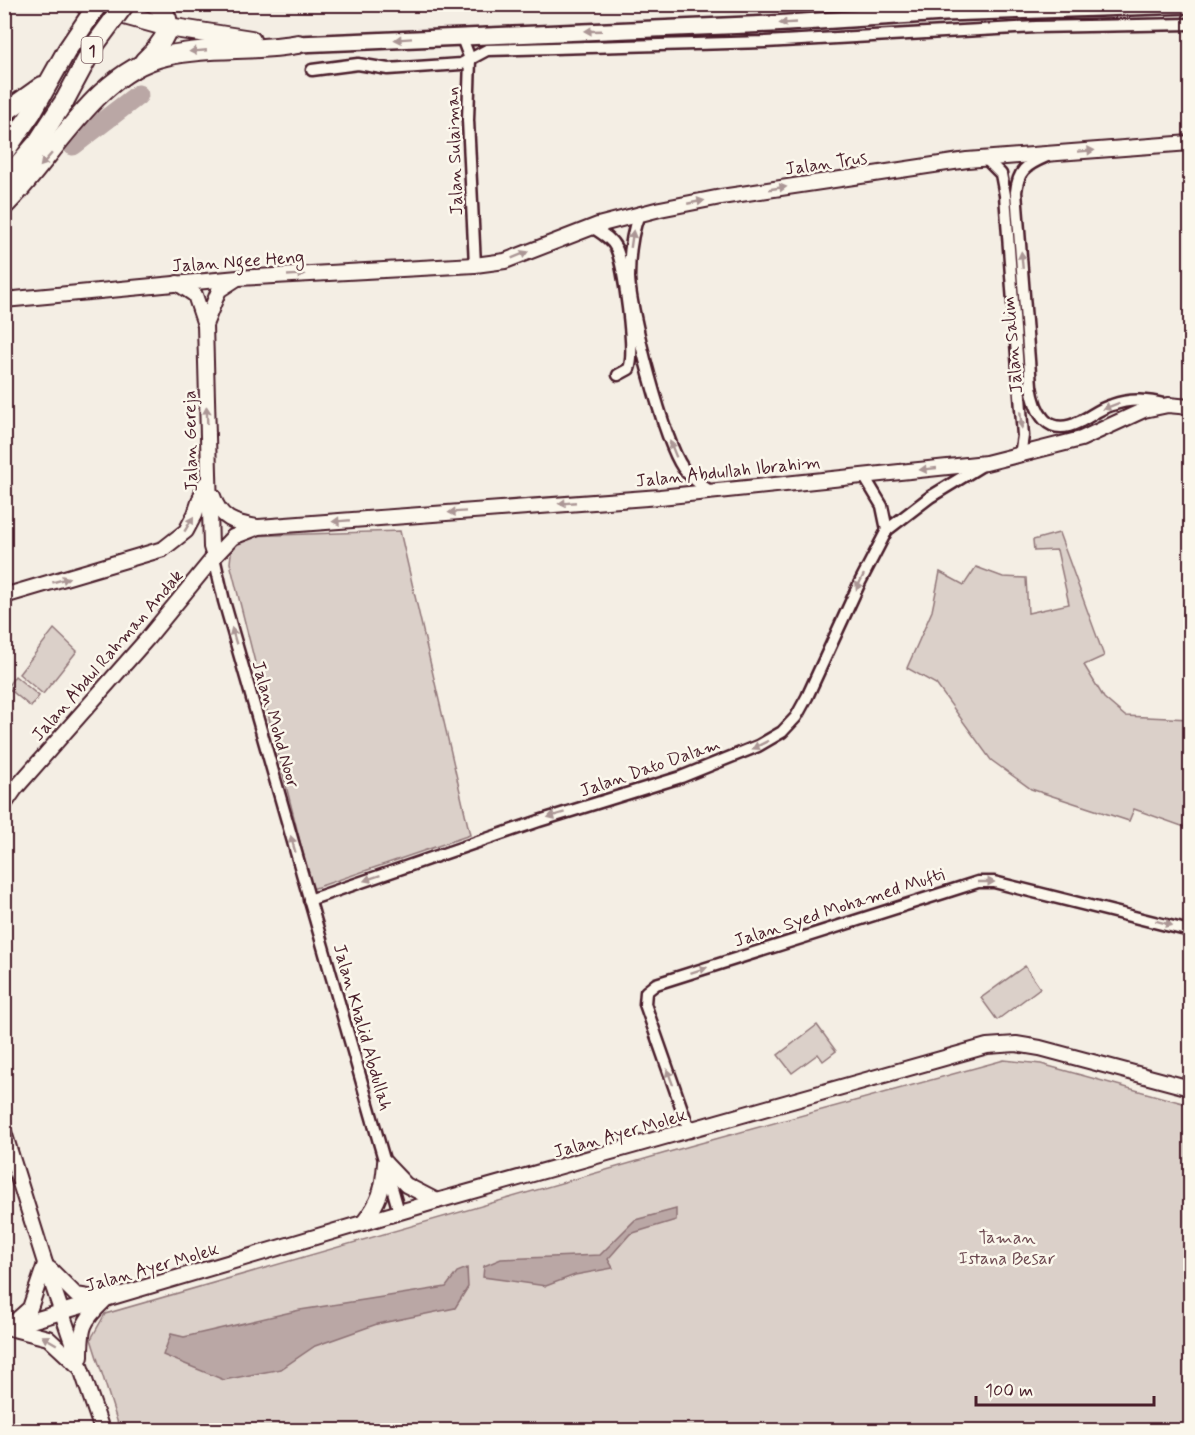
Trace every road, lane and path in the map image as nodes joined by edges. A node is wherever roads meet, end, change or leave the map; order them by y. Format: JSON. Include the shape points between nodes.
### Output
{"nodes":[{"id":1,"x":84,"y":4,"type":"edge"},
{"id":2,"x":98,"y":4,"type":"edge"},
{"id":3,"x":126,"y":4,"type":"edge"},
{"id":4,"x":155,"y":4,"type":"edge"},
{"id":5,"x":1191,"y":5,"type":"edge"},
{"id":6,"x":1191,"y":24,"type":"edge"},
{"id":7,"x":168,"y":27,"type":"junction"},
{"id":8,"x":462,"y":38,"type":"junction"},
{"id":9,"x":298,"y":44,"type":"junction"},
{"id":10,"x":470,"y":59,"type":"junction"},
{"id":11,"x":141,"y":64,"type":"junction"},
{"id":12,"x":312,"y":70,"type":"dead end"},
{"id":13,"x":48,"y":80,"type":"junction"},
{"id":14,"x":4,"y":113,"type":"edge"},
{"id":15,"x":1191,"y":143,"type":"edge"},
{"id":16,"x":4,"y":153,"type":"edge"},
{"id":17,"x":1052,"y":153,"type":"junction"},
{"id":18,"x":986,"y":159,"type":"junction"},
{"id":19,"x":4,"y":181,"type":"edge"},
{"id":20,"x":4,"y":206,"type":"edge"},
{"id":21,"x":639,"y":214,"type":"junction"},
{"id":22,"x":592,"y":227,"type":"junction"},
{"id":23,"x":475,"y":265,"type":"junction"},
{"id":24,"x":238,"y":278,"type":"junction"},
{"id":25,"x":177,"y":283,"type":"junction"},
{"id":26,"x":4,"y":300,"type":"edge"},
{"id":27,"x":205,"y":325,"type":"junction"},
{"id":28,"x":618,"y":375,"type":"dead end"},
{"id":29,"x":1168,"y":405,"type":"junction"},
{"id":30,"x":1191,"y":407,"type":"edge"},
{"id":31,"x":1016,"y":457,"type":"junction"},
{"id":32,"x":986,"y":463,"type":"junction"},
{"id":33,"x":208,"y":473,"type":"junction"},
{"id":34,"x":864,"y":476,"type":"junction"},
{"id":35,"x":711,"y":492,"type":"junction"},
{"id":36,"x":259,"y":527,"type":"junction"},
{"id":37,"x":887,"y":530,"type":"junction"},
{"id":38,"x":214,"y":557,"type":"junction"},
{"id":39,"x":4,"y":596,"type":"edge"},
{"id":40,"x":4,"y":805,"type":"edge"},
{"id":41,"x":309,"y":900,"type":"junction"},
{"id":42,"x":1191,"y":931,"type":"edge"},
{"id":43,"x":1191,"y":1088,"type":"edge"},
{"id":44,"x":4,"y":1132,"type":"edge"},
{"id":45,"x":690,"y":1132,"type":"junction"},
{"id":46,"x":385,"y":1163,"type":"junction"},
{"id":47,"x":437,"y":1201,"type":"junction"},
{"id":48,"x":399,"y":1212,"type":"junction"},
{"id":49,"x":363,"y":1223,"type":"junction"},
{"id":50,"x":45,"y":1263,"type":"junction"},
{"id":51,"x":105,"y":1300,"type":"junction"},
{"id":52,"x":62,"y":1312,"type":"junction"},
{"id":53,"x":6,"y":1328,"type":"edge"},
{"id":54,"x":81,"y":1369,"type":"junction"},
{"id":55,"x":102,"y":1431,"type":"edge"}],
"edges":[{"from":1,"to":7,"type":"highway"},
{"from":2,"to":13,"type":"highway","number":"1","bridge":true},
{"from":3,"to":19,"type":"highway","number":"1","bridge":true,"via":[[94,46],[36,143]]},
{"from":4,"to":7,"type":"highway"},
{"from":5,"to":8,"type":"main road","one_way":true},
{"from":6,"to":10,"type":"street","via":[[488,50]]},
{"from":7,"to":9,"type":"highway"},
{"from":7,"to":11,"type":"highway","via":[[166,36]]},
{"from":8,"to":9,"type":"main road","one_way":true},
{"from":8,"to":10,"type":"street","name":"Jalan Sulaiman"},
{"from":9,"to":11,"type":"highway","one_way":true,"via":[[272,49],[197,51]]},
{"from":10,"to":12,"type":"street","via":[[458,65],[388,69],[358,64]]},
{"from":10,"to":23,"type":"street","name":"Jalan Sulaiman","via":[[468,120]]},
{"from":11,"to":20,"type":"highway","one_way":true,"via":[[90,102],[53,152]]},
{"from":13,"to":14,"type":"highway","via":[[24,102]]},
{"from":13,"to":16,"type":"highway","number":"1"},
{"from":17,"to":15,"type":"street","name":"Jalan Trus","one_way":true},
{"from":17,"to":18,"type":"street","name":"Jalan Trus"},
{"from":29,"to":17,"type":"street","name":"Jalan Salim","one_way":true,"via":[[1130,400],[1111,405],[1076,424],[1060,426],[1048,424],[1037,410],[1031,386],[1016,192],[1023,168]]},
{"from":21,"to":18,"type":"street","name":"Jalan Trus","one_way":true,"via":[[743,194]]},
{"from":18,"to":31,"type":"street","name":"Jalan Salim","one_way":true,"via":[[1000,174],[1005,195],[1023,435]]},
{"from":21,"to":22,"type":"street","name":"Jalan Trus"},
{"from":35,"to":21,"type":"street","one_way":true,"via":[[685,471],[671,446],[639,334],[629,280],[631,236]]},
{"from":23,"to":22,"type":"street","name":"Jalan Trus","one_way":true,"via":[[505,261]]},
{"from":22,"to":28,"type":"street","via":[[609,238],[618,252],[633,345],[629,369]]},
{"from":24,"to":23,"type":"street","name":"Jalan Ngee Heng","one_way":true},
{"from":24,"to":25,"type":"street","name":"Jalan Ngee Heng"},
{"from":24,"to":27,"type":"street","name":"Jalan Gereja","via":[[219,290]]},
{"from":25,"to":26,"type":"street","name":"Jalan Ngee Heng"},
{"from":25,"to":27,"type":"street","name":"Jalan Gereja","via":[[195,295]]},
{"from":33,"to":27,"type":"street","name":"Jalan Gereja","one_way":true},
{"from":29,"to":30,"type":"street","name":"Jalan Abdullah Ibrahim"},
{"from":29,"to":31,"type":"street","name":"Jalan Abdullah Ibrahim","via":[[1124,417],[1081,439]]},
{"from":31,"to":32,"type":"street","name":"Jalan Abdullah Ibrahim"},
{"from":32,"to":34,"type":"street","name":"Jalan Abdullah Ibrahim","one_way":true},
{"from":32,"to":37,"type":"street","name":"Jalan Dato Dalam","via":[[930,497]]},
{"from":33,"to":36,"type":"street","name":"Jalan Abdullah Ibrahim","via":[[217,508],[225,517]]},
{"from":33,"to":38,"type":"street","name":"Jalan Gereja"},
{"from":39,"to":33,"type":"street","name":"Jalan Abdul Rahman Andak","one_way":true,"via":[[163,549],[186,531]]},
{"from":34,"to":35,"type":"street","name":"Jalan Abdullah Ibrahim"},
{"from":34,"to":37,"type":"street","via":[[882,506]]},
{"from":35,"to":36,"type":"street","name":"Jalan Abdullah Ibrahim","one_way":true},
{"from":36,"to":38,"type":"street","name":"Jalan Abdullah Ibrahim","via":[[233,537]]},
{"from":37,"to":41,"type":"street","name":"Jalan Dato Dalam","one_way":true,"via":[[807,697],[782,732],[758,746],[681,777]]},
{"from":38,"to":40,"type":"street","name":"Jalan Abdul Rahman Andak"},
{"from":41,"to":38,"type":"street","name":"Jalan Mohd Noor","one_way":true},
{"from":41,"to":46,"type":"street","name":"Jalan Khalid Abdullah"},
{"from":45,"to":42,"type":"street","name":"Jalan Syed Mohamed Mufti","one_way":true,"via":[[645,1004],[646,992],[656,984],[978,882],[994,882]]},
{"from":43,"to":45,"type":"street","name":"Jalan Ayer Molek","via":[[1040,1047],[987,1046]]},
{"from":44,"to":50,"type":"street"},
{"from":45,"to":47,"type":"street","name":"Jalan Ayer Molek"},
{"from":46,"to":47,"type":"street","via":[[406,1185]]},
{"from":46,"to":48,"type":"street","name":"Jalan Khalid Abdullah"},
{"from":46,"to":49,"type":"street","via":[[383,1189],[376,1207]]},
{"from":47,"to":48,"type":"street","name":"Jalan Ayer Molek"},
{"from":48,"to":49,"type":"street","name":"Jalan Ayer Molek"},
{"from":49,"to":51,"type":"street","name":"Jalan Ayer Molek"},
{"from":50,"to":51,"type":"street","via":[[64,1287],[76,1294]]},
{"from":50,"to":52,"type":"street"},
{"from":50,"to":53,"type":"street","via":[[30,1308]]},
{"from":51,"to":52,"type":"street","name":"Jalan Ayer Molek"},
{"from":51,"to":54,"type":"street","via":[[87,1318],[81,1331]]},
{"from":52,"to":53,"type":"street","name":"Jalan Ayer Molek"},
{"from":52,"to":54,"type":"street"},
{"from":54,"to":53,"type":"street","one_way":true,"via":[[48,1338]]},
{"from":54,"to":55,"type":"street"}]}
